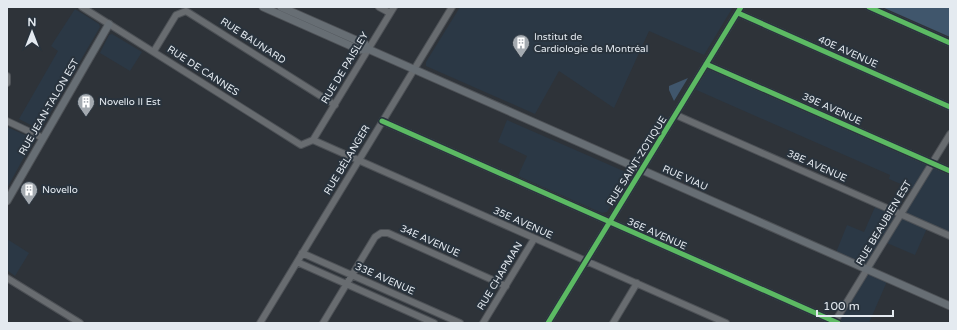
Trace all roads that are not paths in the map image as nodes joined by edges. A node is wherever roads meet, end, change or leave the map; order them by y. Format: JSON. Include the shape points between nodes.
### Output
{"nodes":[{"id":1,"x":82,"y":7,"type":"edge"},
{"id":2,"x":263,"y":7,"type":"edge"},
{"id":3,"x":281,"y":7,"type":"edge"},
{"id":4,"x":379,"y":7,"type":"edge"},
{"id":5,"x":394,"y":7,"type":"edge"},
{"id":6,"x":452,"y":7,"type":"edge"},
{"id":7,"x":869,"y":7,"type":"edge"},
{"id":8,"x":740,"y":10,"type":"edge"},
{"id":9,"x":390,"y":13,"type":"junction"},
{"id":10,"x":109,"y":24,"type":"junction"},
{"id":11,"x":950,"y":43,"type":"edge"},
{"id":12,"x":368,"y":49,"type":"junction"},
{"id":13,"x":154,"y":51,"type":"junction"},
{"id":14,"x":706,"y":64,"type":"junction"},
{"id":15,"x":414,"y":69,"type":"junction"},
{"id":16,"x":7,"y":76,"type":"edge"},
{"id":17,"x":7,"y":83,"type":"edge"},
{"id":18,"x":335,"y":105,"type":"junction"},
{"id":19,"x":950,"y":107,"type":"edge"},
{"id":20,"x":676,"y":114,"type":"junction"},
{"id":21,"x":7,"y":121,"type":"edge"},
{"id":22,"x":382,"y":121,"type":"junction"},
{"id":23,"x":950,"y":134,"type":"edge"},
{"id":24,"x":43,"y":138,"type":"junction"},
{"id":25,"x":313,"y":140,"type":"junction"},
{"id":26,"x":358,"y":161,"type":"junction"},
{"id":27,"x":932,"y":163,"type":"junction"},
{"id":28,"x":641,"y":170,"type":"junction"},
{"id":29,"x":950,"y":171,"type":"edge"},
{"id":30,"x":7,"y":201,"type":"edge"},
{"id":31,"x":901,"y":214,"type":"junction"},
{"id":32,"x":610,"y":223,"type":"junction"},
{"id":33,"x":950,"y":236,"type":"edge"},
{"id":34,"x":534,"y":239,"type":"junction"},
{"id":35,"x":302,"y":253,"type":"junction"},
{"id":36,"x":586,"y":261,"type":"junction"},
{"id":37,"x":297,"y":262,"type":"junction"},
{"id":38,"x":867,"y":270,"type":"junction"},
{"id":39,"x":352,"y":276,"type":"junction"},
{"id":40,"x":7,"y":278,"type":"edge"},
{"id":41,"x":637,"y":283,"type":"junction"},
{"id":42,"x":346,"y":284,"type":"junction"},
{"id":43,"x":506,"y":286,"type":"junction"},
{"id":44,"x":950,"y":306,"type":"edge"},
{"id":45,"x":77,"y":322,"type":"edge"},
{"id":46,"x":260,"y":323,"type":"edge"},
{"id":47,"x":323,"y":323,"type":"edge"},
{"id":48,"x":434,"y":323,"type":"edge"},
{"id":49,"x":460,"y":323,"type":"edge"},
{"id":50,"x":483,"y":323,"type":"edge"},
{"id":51,"x":548,"y":323,"type":"edge"},
{"id":52,"x":613,"y":323,"type":"edge"},
{"id":53,"x":726,"y":323,"type":"edge"},
{"id":54,"x":836,"y":323,"type":"edge"}],
"edges":[{"from":1,"to":10,"type":"street","name":"RUE DE CANNES"},
{"from":2,"to":12,"type":"main road","via":[[360,50]]},
{"from":3,"to":12,"type":"main road","via":[[365,44]]},
{"from":4,"to":9,"type":"street"},
{"from":5,"to":9,"type":"street","name":"RUE DE PAISLEY"},
{"from":6,"to":15,"type":"street","name":"RUE BÉLANGER"},
{"from":7,"to":11,"type":"street"},
{"from":8,"to":14,"type":"street","name":"RUE SAINT-ZOTIQUE"},
{"from":8,"to":19,"type":"street","name":"40E AVENUE"},
{"from":9,"to":12,"type":"street","name":"RUE DE PAISLEY"},
{"from":10,"to":13,"type":"street","name":"RUE DE CANNES"},
{"from":10,"to":24,"type":"main road","name":"RUE JEAN-TALON EST"},
{"from":12,"to":15,"type":"main road","name":"RUE VIAU"},
{"from":12,"to":18,"type":"street","name":"RUE DE PAISLEY"},
{"from":13,"to":18,"type":"street","name":"RUE BAUNARD","via":[[176,15],[186,11]]},
{"from":13,"to":25,"type":"street","name":"RUE DE CANNES","via":[[296,143],[303,145]]},
{"from":14,"to":20,"type":"street","name":"RUE SAINT-ZOTIQUE"},
{"from":14,"to":27,"type":"street","name":"39E AVENUE"},
{"from":15,"to":22,"type":"street","name":"RUE BÉLANGER"},
{"from":15,"to":28,"type":"main road","name":"RUE VIAU"},
{"from":16,"to":17,"type":"street"},
{"from":18,"to":25,"type":"street","name":"RUE DE PAISLEY"},
{"from":20,"to":28,"type":"street","name":"RUE SAINT-ZOTIQUE"},
{"from":20,"to":31,"type":"street","name":"38E AVENUE"},
{"from":21,"to":24,"type":"street"},
{"from":22,"to":26,"type":"street","name":"RUE BÉLANGER"},
{"from":22,"to":32,"type":"street","name":"36E AVENUE"},
{"from":23,"to":27,"type":"street","name":"RUE BEAUBIEN EST"},
{"from":24,"to":30,"type":"main road","name":"RUE JEAN-TALON EST"},
{"from":25,"to":26,"type":"street","name":"35E AVENUE"},
{"from":26,"to":34,"type":"street","name":"35E AVENUE"},
{"from":26,"to":35,"type":"street","name":"RUE BÉLANGER"},
{"from":27,"to":29,"type":"street","name":"39E AVENUE"},
{"from":27,"to":31,"type":"street","name":"RUE BEAUBIEN EST"},
{"from":28,"to":32,"type":"street","name":"RUE SAINT-ZOTIQUE"},
{"from":28,"to":38,"type":"main road","name":"RUE VIAU"},
{"from":31,"to":33,"type":"street","name":"38E AVENUE"},
{"from":31,"to":38,"type":"street","name":"RUE BEAUBIEN EST"},
{"from":32,"to":36,"type":"street","name":"RUE SAINT-ZOTIQUE"},
{"from":32,"to":54,"type":"street","name":"36E AVENUE"},
{"from":34,"to":36,"type":"street","name":"35E AVENUE"},
{"from":34,"to":43,"type":"street","name":"RUE CHAPMAN"},
{"from":35,"to":37,"type":"street","name":"RUE BÉLANGER"},
{"from":35,"to":39,"type":"street","name":"33E AVENUE"},
{"from":36,"to":41,"type":"street","name":"35E AVENUE"},
{"from":36,"to":51,"type":"street","name":"RUE SAINT-ZOTIQUE"},
{"from":37,"to":42,"type":"street","name":"33E AVENUE"},
{"from":37,"to":46,"type":"street","name":"RUE BÉLANGER"},
{"from":38,"to":44,"type":"main road","name":"RUE VIAU"},
{"from":38,"to":54,"type":"street","name":"RUE BEAUBIEN EST"},
{"from":39,"to":42,"type":"street","name":"34E AVENUE"},
{"from":39,"to":43,"type":"street","name":"34E AVENUE","via":[[375,237],[385,232]]},
{"from":39,"to":49,"type":"street","name":"33E AVENUE"},
{"from":40,"to":45,"type":"street"},
{"from":41,"to":52,"type":"street"},
{"from":41,"to":53,"type":"street","name":"35E AVENUE"},
{"from":42,"to":47,"type":"street","name":"34E AVENUE"},
{"from":42,"to":48,"type":"street","name":"33E AVENUE"},
{"from":43,"to":50,"type":"street","name":"RUE CHAPMAN"}]}
